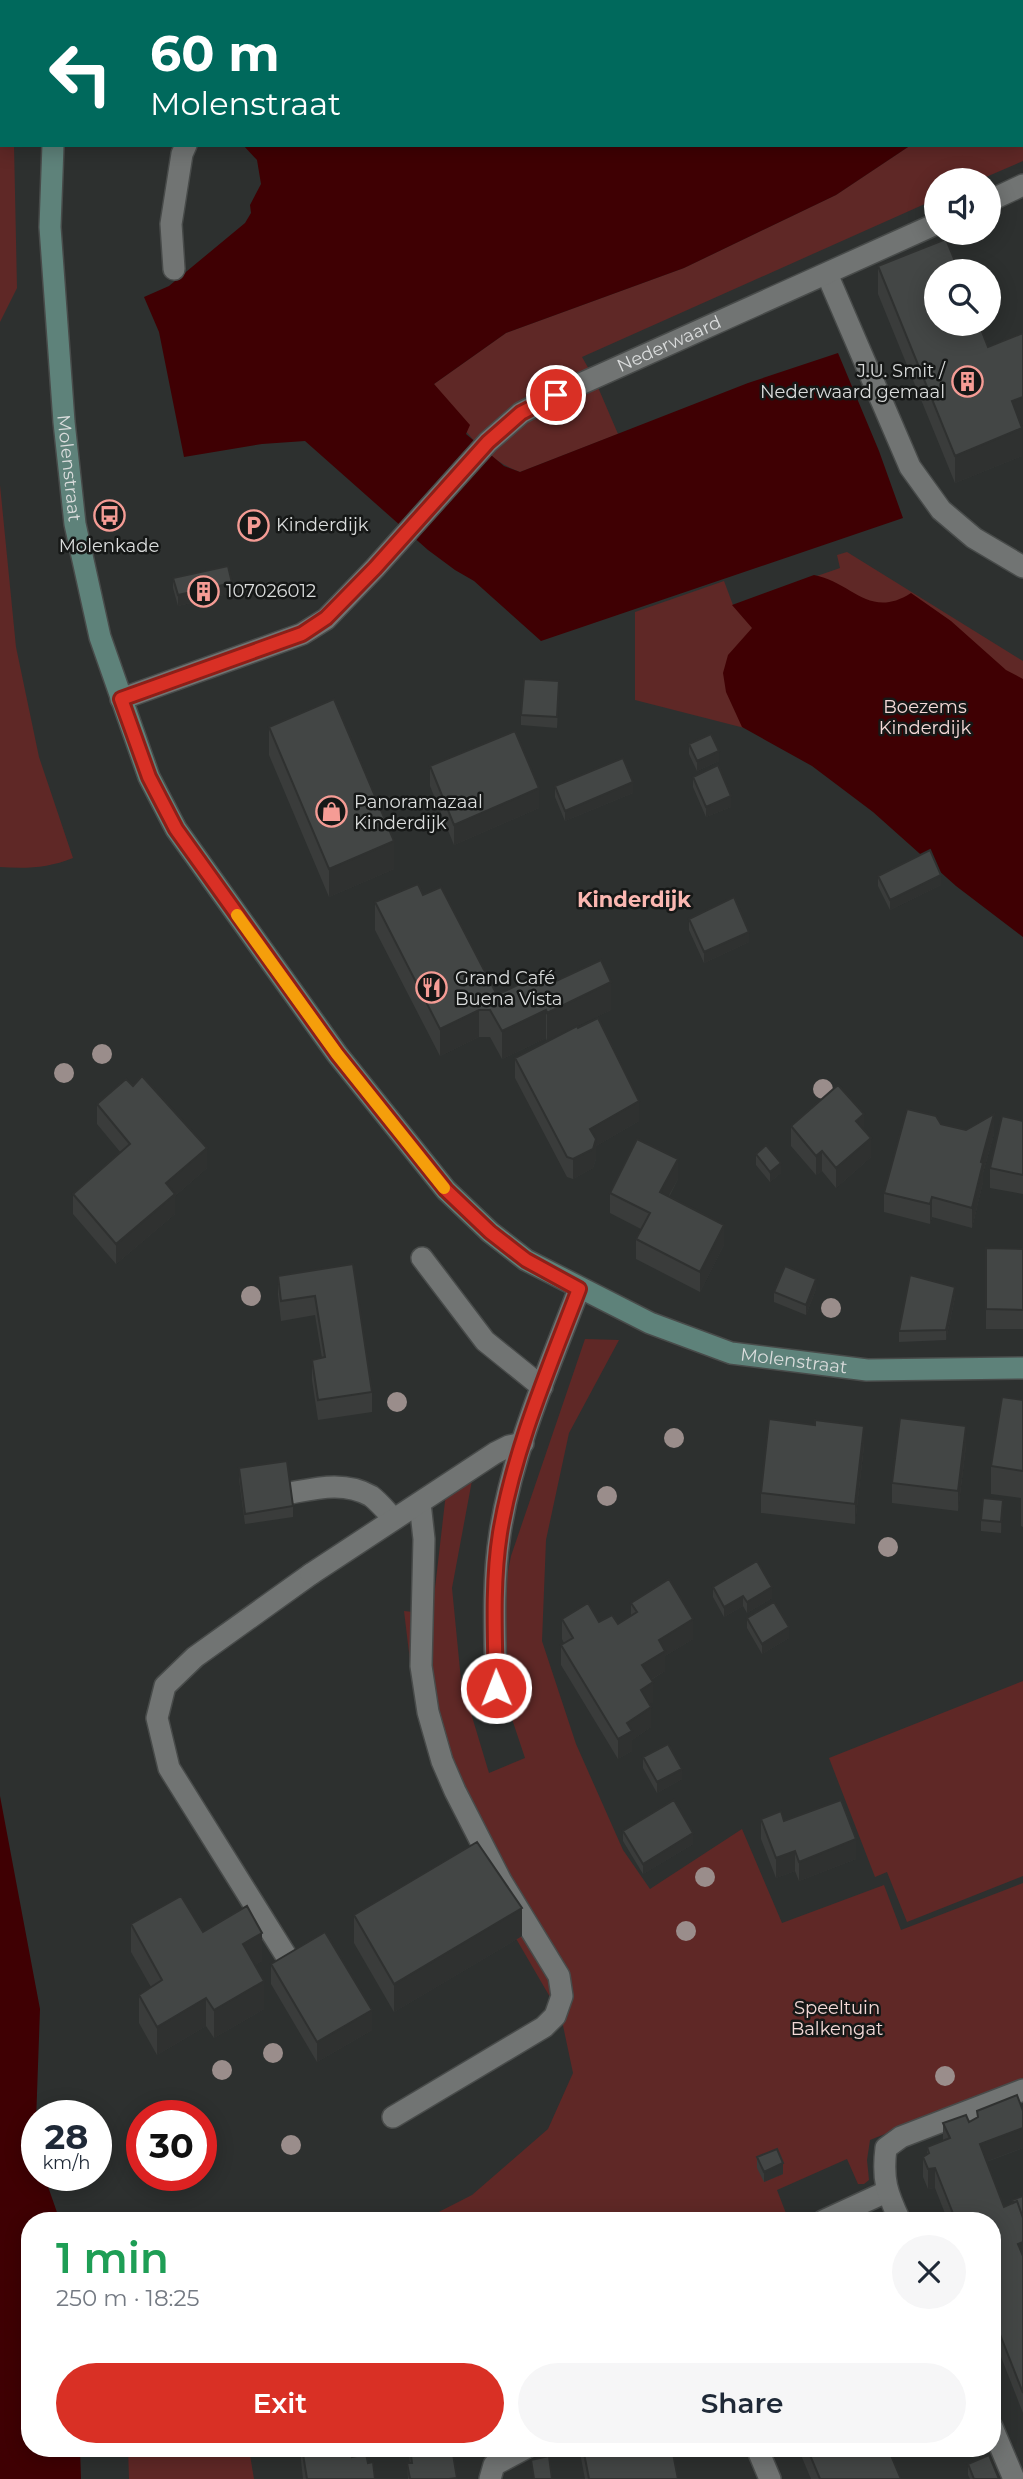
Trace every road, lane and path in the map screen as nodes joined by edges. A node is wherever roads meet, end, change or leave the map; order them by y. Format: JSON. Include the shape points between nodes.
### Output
{"nodes":[{"id":1,"x":53,"y":147,"type":"edge"},
{"id":2,"x":185,"y":147,"type":"edge"},
{"id":3,"x":1023,"y":185,"type":"edge"},
{"id":4,"x":1001,"y":195,"type":"edge"},
{"id":5,"x":924,"y":230,"type":"edge"},
{"id":6,"x":174,"y":269,"type":"dead end"},
{"id":7,"x":827,"y":274,"type":"junction"},
{"id":8,"x":1023,"y":567,"type":"edge"},
{"id":9,"x":121,"y":699,"type":"junction"},
{"id":10,"x":422,"y":1258,"type":"dead end"},
{"id":11,"x":579,"y":1289,"type":"junction"},
{"id":12,"x":1023,"y":1368,"type":"edge"},
{"id":13,"x":542,"y":1387,"type":"junction"},
{"id":14,"x":523,"y":1443,"type":"junction"},
{"id":15,"x":290,"y":1493,"type":"edge"},
{"id":16,"x":420,"y":1503,"type":"junction"},
{"id":17,"x":394,"y":1520,"type":"junction"},
{"id":18,"x":496,"y":1688,"type":"dead end"},
{"id":19,"x":295,"y":1970,"type":"edge"},
{"id":20,"x":1023,"y":2090,"type":"edge"},
{"id":21,"x":393,"y":2117,"type":"dead end"},
{"id":22,"x":886,"y":2192,"type":"junction"},
{"id":23,"x":843,"y":2212,"type":"edge"},
{"id":24,"x":896,"y":2212,"type":"edge"},
{"id":25,"x":1001,"y":2448,"type":"edge"},
{"id":26,"x":509,"y":2457,"type":"edge"},
{"id":27,"x":761,"y":2457,"type":"edge"},
{"id":28,"x":490,"y":2479,"type":"edge"},
{"id":29,"x":770,"y":2479,"type":"edge"},
{"id":30,"x":1014,"y":2479,"type":"edge"}],
"edges":[{"from":1,"to":9,"type":"street","name":"Molenstraat","via":[[50,227],[75,524],[100,637]]},
{"from":2,"to":6,"type":"street","via":[[171,224]]},
{"from":3,"to":4,"type":"street"},
{"from":5,"to":7,"type":"street","name":"Nederwaard"},
{"from":7,"to":8,"type":"street","via":[[910,467],[941,510],[974,538]]},
{"from":7,"to":9,"type":"street","name":"Nederwaard","via":[[521,413],[488,442],[326,618],[302,634]]},
{"from":9,"to":11,"type":"street","name":"Molenstraat","via":[[149,777],[176,829],[337,1054],[454,1198],[526,1260]]},
{"from":10,"to":13,"type":"street","via":[[485,1341]]},
{"from":11,"to":12,"type":"street","name":"Molenstraat","via":[[650,1323],[731,1353],[867,1370]]},
{"from":11,"to":13,"type":"street"},
{"from":13,"to":14,"type":"street"},
{"from":14,"to":16,"type":"street","via":[[495,1453]]},
{"from":14,"to":18,"type":"street","via":[[500,1531],[496,1567]]},
{"from":15,"to":17,"type":"street","via":[[348,1487],[372,1497]]},
{"from":16,"to":17,"type":"street"},
{"from":16,"to":21,"type":"street","via":[[424,1539],[421,1667],[428,1713],[455,1791],[501,1881],[559,1976],[562,1996],[555,2016],[544,2027]]},
{"from":17,"to":19,"type":"street","via":[[195,1657],[165,1686],[157,1718],[169,1768]]},
{"from":20,"to":22,"type":"street","via":[[901,2137],[886,2148]]},
{"from":22,"to":23,"type":"street"},
{"from":22,"to":24,"type":"street"},
{"from":25,"to":30,"type":"street"},
{"from":26,"to":28,"type":"street","via":[[494,2465]]},
{"from":27,"to":29,"type":"street"}]}
